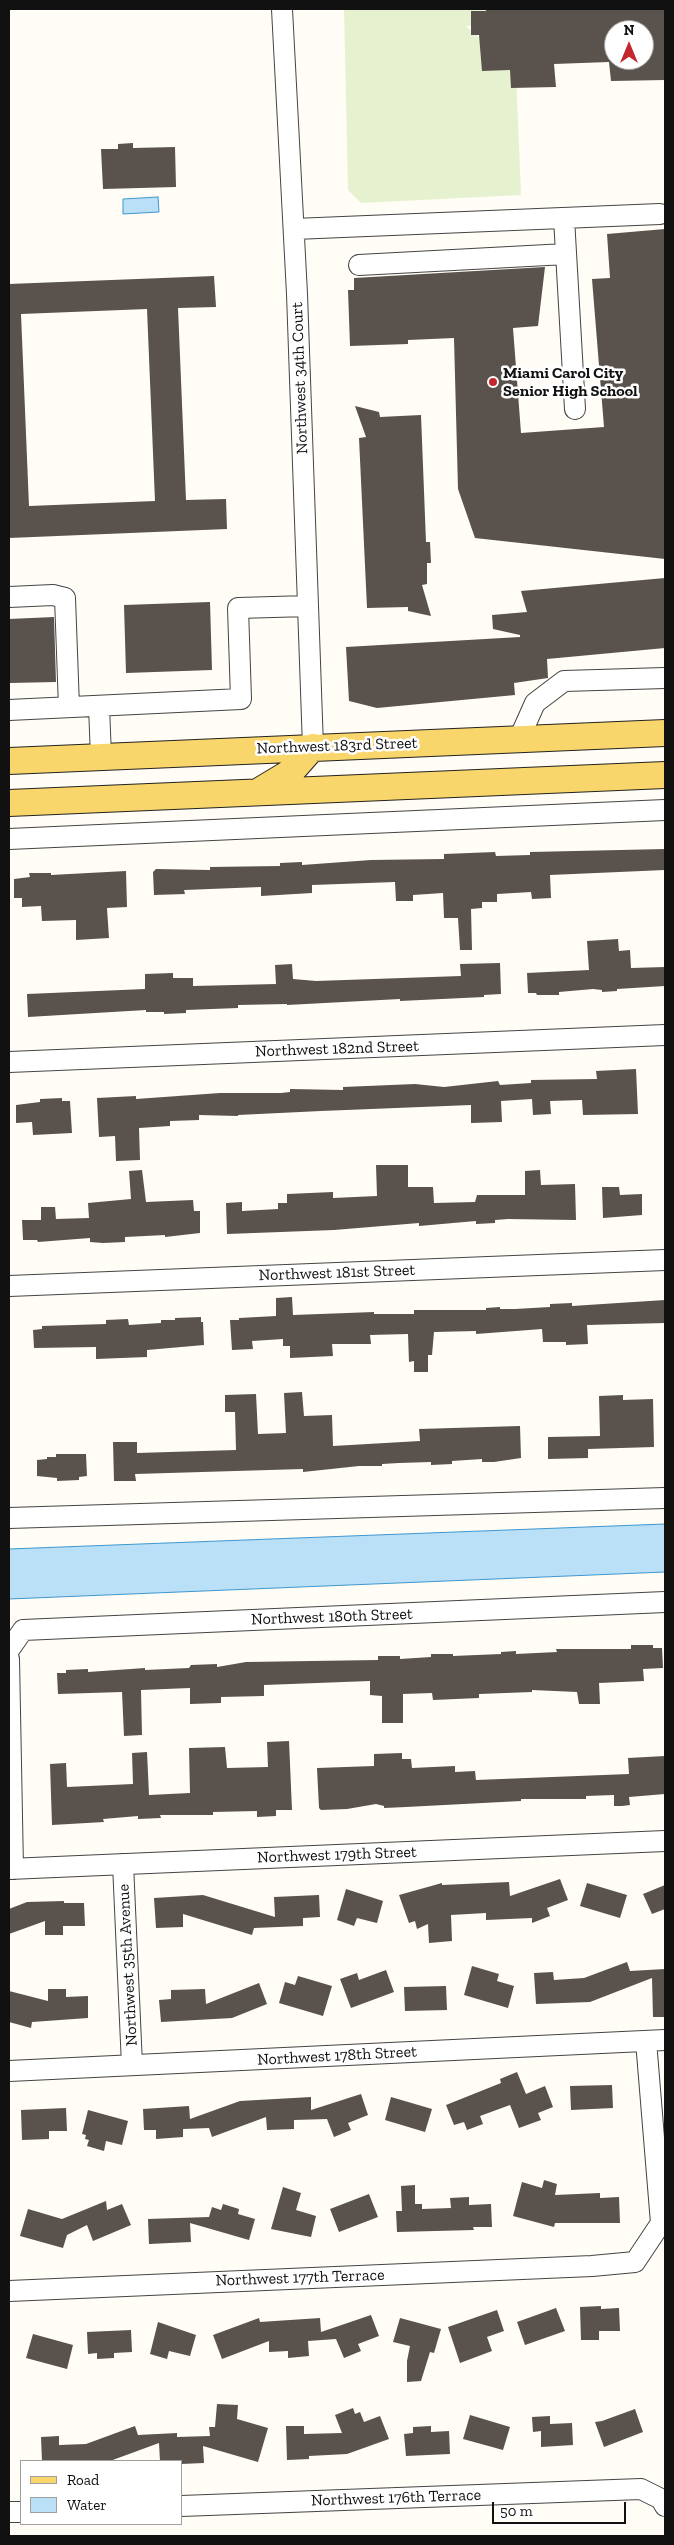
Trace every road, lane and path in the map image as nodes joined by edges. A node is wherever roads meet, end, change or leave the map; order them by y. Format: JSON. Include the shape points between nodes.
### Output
{"nodes":[{"id":1,"x":282,"y":9,"type":"edge"},
{"id":2,"x":660,"y":214,"type":"dead end"},
{"id":3,"x":564,"y":218,"type":"junction"},
{"id":4,"x":294,"y":229,"type":"junction"},
{"id":5,"x":566,"y":254,"type":"junction"},
{"id":6,"x":359,"y":265,"type":"dead end"},
{"id":7,"x":575,"y":409,"type":"dead end"},
{"id":8,"x":9,"y":597,"type":"edge"},
{"id":9,"x":308,"y":606,"type":"junction"},
{"id":10,"x":665,"y":678,"type":"edge"},
{"id":11,"x":99,"y":706,"type":"junction"},
{"id":12,"x":69,"y":707,"type":"junction"},
{"id":13,"x":9,"y":710,"type":"edge"},
{"id":14,"x":665,"y":733,"type":"edge"},
{"id":15,"x":519,"y":739,"type":"junction"},
{"id":16,"x":313,"y":747,"type":"junction"},
{"id":17,"x":101,"y":757,"type":"junction"},
{"id":18,"x":9,"y":761,"type":"edge"},
{"id":19,"x":665,"y":775,"type":"edge"},
{"id":20,"x":259,"y":792,"type":"junction"},
{"id":21,"x":9,"y":803,"type":"edge"},
{"id":22,"x":665,"y":810,"type":"edge"},
{"id":23,"x":9,"y":839,"type":"edge"},
{"id":24,"x":665,"y":1036,"type":"edge"},
{"id":25,"x":9,"y":1062,"type":"edge"},
{"id":26,"x":665,"y":1260,"type":"edge"},
{"id":27,"x":9,"y":1286,"type":"edge"},
{"id":28,"x":665,"y":1498,"type":"edge"},
{"id":29,"x":9,"y":1518,"type":"edge"},
{"id":30,"x":665,"y":1602,"type":"edge"},
{"id":31,"x":9,"y":1650,"type":"edge"},
{"id":32,"x":9,"y":1659,"type":"edge"},
{"id":33,"x":665,"y":1842,"type":"edge"},
{"id":34,"x":123,"y":1864,"type":"junction"},
{"id":35,"x":11,"y":1869,"type":"edge"},
{"id":36,"x":656,"y":2040,"type":"edge"},
{"id":37,"x":132,"y":2065,"type":"junction"},
{"id":38,"x":9,"y":2071,"type":"edge"},
{"id":39,"x":9,"y":2291,"type":"edge"},
{"id":40,"x":182,"y":2506,"type":"edge"},
{"id":41,"x":665,"y":2506,"type":"edge"}],
"edges":[{"from":1,"to":4,"type":"street","name":"Northwest 34th Court"},
{"from":2,"to":3,"type":"street"},
{"from":3,"to":4,"type":"street"},
{"from":3,"to":5,"type":"street"},
{"from":4,"to":9,"type":"street","name":"Northwest 34th Court"},
{"from":5,"to":6,"type":"street"},
{"from":5,"to":7,"type":"street"},
{"from":8,"to":12,"type":"street","via":[[65,598]]},
{"from":9,"to":11,"type":"street","via":[[238,608],[241,699]]},
{"from":9,"to":16,"type":"street","name":"Northwest 34th Court"},
{"from":10,"to":15,"type":"street","via":[[564,682],[535,703]]},
{"from":11,"to":12,"type":"street"},
{"from":11,"to":17,"type":"street"},
{"from":12,"to":13,"type":"street"},
{"from":14,"to":15,"type":"main road","name":"Northwest 183rd Street"},
{"from":15,"to":16,"type":"main road","name":"Northwest 183rd Street"},
{"from":16,"to":17,"type":"main road","name":"Northwest 183rd Street"},
{"from":16,"to":20,"type":"main road","via":[[291,772]]},
{"from":17,"to":18,"type":"main road","name":"Northwest 183rd Street"},
{"from":19,"to":20,"type":"main road"},
{"from":20,"to":21,"type":"main road"},
{"from":22,"to":23,"type":"street"},
{"from":24,"to":25,"type":"street","name":"Northwest 182nd Street"},
{"from":26,"to":27,"type":"street","name":"Northwest 181st Street"},
{"from":28,"to":29,"type":"street"},
{"from":30,"to":31,"type":"street","name":"Northwest 180th Street","via":[[23,1630]]},
{"from":32,"to":35,"type":"street"},
{"from":33,"to":34,"type":"street","name":"Northwest 179th Street"},
{"from":34,"to":35,"type":"street","name":"Northwest 179th Street"},
{"from":34,"to":37,"type":"street","name":"Northwest 35th Avenue"},
{"from":36,"to":37,"type":"street","name":"Northwest 178th Street"},
{"from":36,"to":39,"type":"street","name":"Northwest 177th Terrace","via":[[661,2223],[635,2262]]},
{"from":37,"to":38,"type":"street","name":"Northwest 178th Street"},
{"from":40,"to":41,"type":"street","name":"Northwest 176th Terrace","via":[[641,2489],[661,2499]]}]}
